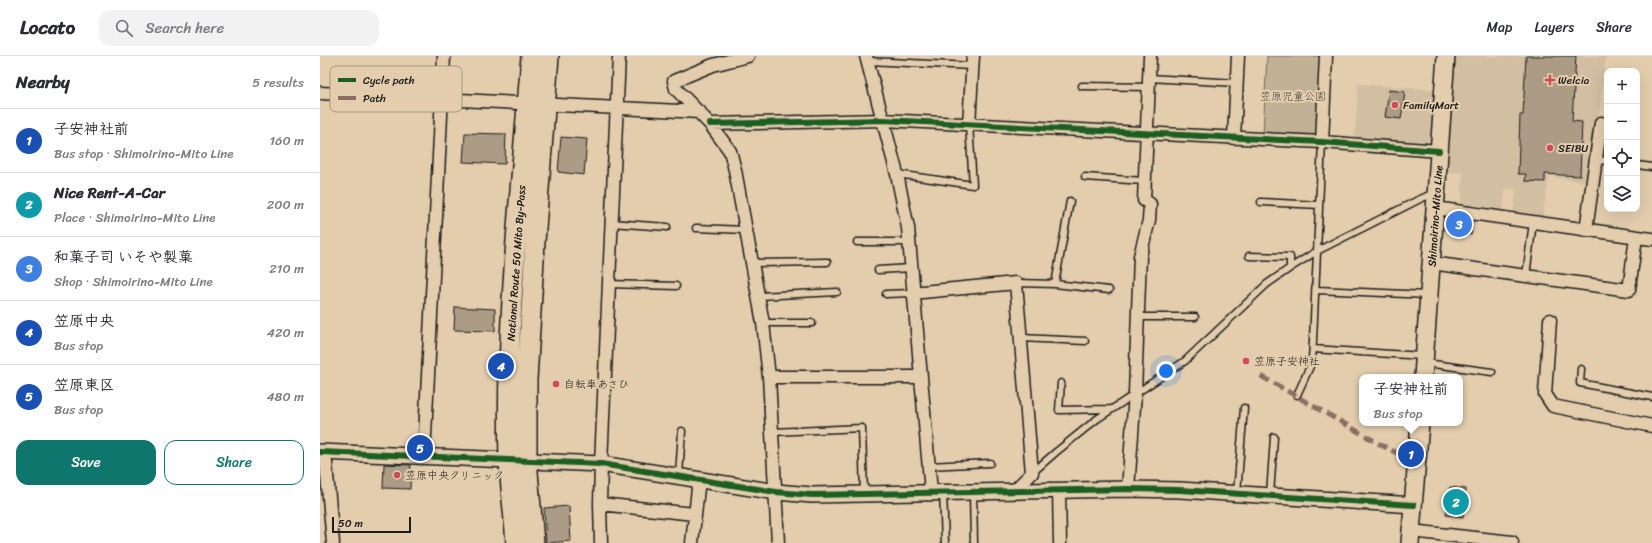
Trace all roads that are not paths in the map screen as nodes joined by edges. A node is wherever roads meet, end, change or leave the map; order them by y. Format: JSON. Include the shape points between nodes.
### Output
{"nodes":[{"id":1,"x":444,"y":56,"type":"edge"},
{"id":2,"x":531,"y":56,"type":"edge"},
{"id":3,"x":549,"y":56,"type":"edge"},
{"id":4,"x":620,"y":56,"type":"edge"},
{"id":5,"x":748,"y":56,"type":"edge"},
{"id":6,"x":1150,"y":56,"type":"edge"},
{"id":7,"x":1238,"y":56,"type":"edge"},
{"id":8,"x":1326,"y":56,"type":"edge"},
{"id":9,"x":1446,"y":56,"type":"edge"},
{"id":10,"x":867,"y":58,"type":"edge"},
{"id":11,"x":973,"y":61,"type":"edge"},
{"id":12,"x":444,"y":66,"type":"edge"},
{"id":13,"x":1149,"y":82,"type":"junction"},
{"id":14,"x":1237,"y":83,"type":"junction"},
{"id":15,"x":1082,"y":86,"type":"dead end"},
{"id":16,"x":320,"y":93,"type":"edge"},
{"id":17,"x":330,"y":94,"type":"edge"},
{"id":18,"x":462,"y":101,"type":"edge"},
{"id":19,"x":536,"y":104,"type":"junction"},
{"id":20,"x":617,"y":108,"type":"junction"},
{"id":21,"x":441,"y":112,"type":"edge"},
{"id":22,"x":700,"y":112,"type":"junction"},
{"id":23,"x":883,"y":120,"type":"junction"},
{"id":24,"x":1601,"y":123,"type":"dead end"},
{"id":25,"x":710,"y":124,"type":"junction"},
{"id":26,"x":969,"y":125,"type":"junction"},
{"id":27,"x":1146,"y":134,"type":"junction"},
{"id":28,"x":1234,"y":138,"type":"junction"},
{"id":29,"x":1322,"y":142,"type":"junction"},
{"id":30,"x":1439,"y":151,"type":"junction"},
{"id":31,"x":1602,"y":160,"type":"edge"},
{"id":32,"x":1640,"y":165,"type":"edge"},
{"id":33,"x":1652,"y":167,"type":"edge"},
{"id":34,"x":897,"y":174,"type":"junction"},
{"id":35,"x":1085,"y":177,"type":"dead end"},
{"id":36,"x":1144,"y":181,"type":"junction"},
{"id":37,"x":1436,"y":200,"type":"junction"},
{"id":38,"x":1070,"y":201,"type":"dead end"},
{"id":39,"x":1261,"y":202,"type":"dead end"},
{"id":40,"x":1319,"y":205,"type":"junction"},
{"id":41,"x":1533,"y":222,"type":"junction"},
{"id":42,"x":611,"y":223,"type":"junction"},
{"id":43,"x":667,"y":227,"type":"dead end"},
{"id":44,"x":696,"y":228,"type":"dead end"},
{"id":45,"x":746,"y":230,"type":"junction"},
{"id":46,"x":1586,"y":230,"type":"junction"},
{"id":47,"x":1636,"y":237,"type":"junction"},
{"id":48,"x":1652,"y":239,"type":"edge"},
{"id":49,"x":857,"y":242,"type":"dead end"},
{"id":50,"x":908,"y":242,"type":"junction"},
{"id":51,"x":1317,"y":251,"type":"junction"},
{"id":52,"x":1249,"y":256,"type":"dead end"},
{"id":53,"x":827,"y":262,"type":"dead end"},
{"id":54,"x":752,"y":263,"type":"junction"},
{"id":55,"x":1432,"y":263,"type":"junction"},
{"id":56,"x":911,"y":268,"type":"junction"},
{"id":57,"x":1290,"y":268,"type":"junction"},
{"id":58,"x":878,"y":270,"type":"dead end"},
{"id":59,"x":1526,"y":276,"type":"junction"},
{"id":60,"x":1016,"y":283,"type":"junction"},
{"id":61,"x":609,"y":284,"type":"junction"},
{"id":62,"x":1055,"y":284,"type":"junction"},
{"id":63,"x":676,"y":286,"type":"dead end"},
{"id":64,"x":1110,"y":290,"type":"dead end"},
{"id":65,"x":1317,"y":290,"type":"junction"},
{"id":66,"x":837,"y":292,"type":"dead end"},
{"id":67,"x":912,"y":293,"type":"junction"},
{"id":68,"x":886,"y":294,"type":"dead end"},
{"id":69,"x":1429,"y":295,"type":"junction"},
{"id":70,"x":759,"y":296,"type":"junction"},
{"id":71,"x":1138,"y":317,"type":"junction"},
{"id":72,"x":1195,"y":317,"type":"dead end"},
{"id":73,"x":1550,"y":320,"type":"dead end"},
{"id":74,"x":763,"y":323,"type":"junction"},
{"id":75,"x":812,"y":323,"type":"dead end"},
{"id":76,"x":1021,"y":338,"type":"junction"},
{"id":77,"x":1085,"y":341,"type":"dead end"},
{"id":78,"x":1313,"y":349,"type":"junction"},
{"id":79,"x":1424,"y":365,"type":"edge"},
{"id":80,"x":1581,"y":369,"type":"dead end"},
{"id":81,"x":1492,"y":372,"type":"dead end"},
{"id":82,"x":769,"y":377,"type":"junction"},
{"id":83,"x":921,"y":377,"type":"junction"},
{"id":84,"x":1061,"y":383,"type":"dead end"},
{"id":85,"x":1135,"y":394,"type":"junction"},
{"id":86,"x":1297,"y":395,"type":"dead end"},
{"id":87,"x":1652,"y":397,"type":"edge"},
{"id":88,"x":1244,"y":408,"type":"dead end"},
{"id":89,"x":1112,"y":409,"type":"junction"},
{"id":90,"x":1420,"y":426,"type":"edge"},
{"id":91,"x":1652,"y":426,"type":"edge"},
{"id":92,"x":682,"y":431,"type":"dead end"},
{"id":93,"x":772,"y":432,"type":"junction"},
{"id":94,"x":1274,"y":436,"type":"dead end"},
{"id":95,"x":322,"y":452,"type":"edge"},
{"id":96,"x":424,"y":455,"type":"junction"},
{"id":97,"x":518,"y":460,"type":"junction"},
{"id":98,"x":990,"y":463,"type":"dead end"},
{"id":99,"x":601,"y":464,"type":"junction"},
{"id":100,"x":928,"y":466,"type":"junction"},
{"id":101,"x":1032,"y":473,"type":"junction"},
{"id":102,"x":679,"y":475,"type":"junction"},
{"id":103,"x":700,"y":479,"type":"junction"},
{"id":104,"x":1128,"y":489,"type":"junction"},
{"id":105,"x":1014,"y":491,"type":"junction"},
{"id":106,"x":1059,"y":491,"type":"junction"},
{"id":107,"x":776,"y":492,"type":"junction"},
{"id":108,"x":937,"y":492,"type":"junction"},
{"id":109,"x":973,"y":492,"type":"junction"},
{"id":110,"x":864,"y":494,"type":"junction"},
{"id":111,"x":1237,"y":495,"type":"junction"},
{"id":112,"x":1270,"y":496,"type":"junction"},
{"id":113,"x":600,"y":504,"type":"junction"},
{"id":114,"x":1414,"y":505,"type":"junction"},
{"id":115,"x":694,"y":514,"type":"junction"},
{"id":116,"x":1411,"y":537,"type":"edge"},
{"id":117,"x":1512,"y":542,"type":"dead end"},
{"id":118,"x":333,"y":543,"type":"edge"},
{"id":119,"x":516,"y":543,"type":"edge"},
{"id":120,"x":534,"y":543,"type":"edge"},
{"id":121,"x":601,"y":543,"type":"edge"},
{"id":122,"x":692,"y":543,"type":"edge"},
{"id":123,"x":778,"y":543,"type":"edge"},
{"id":124,"x":945,"y":543,"type":"edge"},
{"id":125,"x":974,"y":543,"type":"edge"},
{"id":126,"x":1060,"y":543,"type":"edge"}],
"edges":[{"from":1,"to":12,"type":"street"},
{"from":2,"to":19,"type":"highway","name":"National Route 50 Mito By-Pass"},
{"from":3,"to":19,"type":"highway","name":"National Route 50 Mito By-Pass"},
{"from":4,"to":20,"type":"street"},
{"from":5,"to":22,"type":"street","via":[[713,65],[674,81],[676,89]]},
{"from":6,"to":13,"type":"street"},
{"from":7,"to":14,"type":"street"},
{"from":8,"to":29,"type":"street"},
{"from":9,"to":30,"type":"main road","name":"Shimoirino-Mito Line"},
{"from":10,"to":11,"type":"lane"},
{"from":10,"to":23,"type":"street"},
{"from":11,"to":26,"type":"street"},
{"from":13,"to":14,"type":"lane"},
{"from":13,"to":15,"type":"lane"},
{"from":13,"to":27,"type":"street"},
{"from":14,"to":28,"type":"street"},
{"from":16,"to":17,"type":"street"},
{"from":18,"to":19,"type":"street"},
{"from":19,"to":20,"type":"street"},
{"from":19,"to":97,"type":"highway","name":"National Route 50 Mito By-Pass","via":[[527,380]]},
{"from":20,"to":22,"type":"street"},
{"from":20,"to":42,"type":"street"},
{"from":21,"to":96,"type":"street"},
{"from":22,"to":25,"type":"street"},
{"from":23,"to":25,"type":"street"},
{"from":23,"to":26,"type":"street"},
{"from":23,"to":34,"type":"street"},
{"from":24,"to":31,"type":"street"},
{"from":25,"to":45,"type":"street","via":[[730,151]]},
{"from":26,"to":27,"type":"street"},
{"from":26,"to":34,"type":"lane","via":[[973,185]]},
{"from":27,"to":28,"type":"street"},
{"from":27,"to":36,"type":"street"},
{"from":28,"to":29,"type":"street"},
{"from":29,"to":30,"type":"street"},
{"from":29,"to":40,"type":"lane"},
{"from":30,"to":37,"type":"main road","name":"Shimoirino-Mito Line"},
{"from":31,"to":46,"type":"street"},
{"from":32,"to":33,"type":"lane"},
{"from":34,"to":50,"type":"street","via":[[908,228]]},
{"from":35,"to":36,"type":"lane"},
{"from":36,"to":71,"type":"street","via":[[1144,200],[1150,204],[1149,220],[1140,256]]},
{"from":37,"to":41,"type":"street"},
{"from":37,"to":51,"type":"lane","via":[[1418,200]]},
{"from":37,"to":55,"type":"main road","name":"Shimoirino-Mito Line"},
{"from":38,"to":62,"type":"lane"},
{"from":39,"to":40,"type":"lane"},
{"from":40,"to":51,"type":"lane"},
{"from":41,"to":46,"type":"street"},
{"from":41,"to":59,"type":"lane"},
{"from":42,"to":43,"type":"lane"},
{"from":42,"to":61,"type":"street"},
{"from":44,"to":45,"type":"lane"},
{"from":45,"to":54,"type":"street"},
{"from":46,"to":47,"type":"street"},
{"from":47,"to":48,"type":"street"},
{"from":47,"to":59,"type":"street","via":[[1629,290]]},
{"from":49,"to":50,"type":"lane"},
{"from":50,"to":56,"type":"street"},
{"from":51,"to":57,"type":"lane"},
{"from":51,"to":65,"type":"lane"},
{"from":52,"to":57,"type":"lane","via":[[1290,257]]},
{"from":53,"to":54,"type":"lane"},
{"from":54,"to":70,"type":"street"},
{"from":55,"to":59,"type":"street"},
{"from":55,"to":69,"type":"main road","name":"Shimoirino-Mito Line"},
{"from":56,"to":58,"type":"lane"},
{"from":56,"to":67,"type":"street"},
{"from":57,"to":85,"type":"lane","via":[[1268,284],[1185,361]]},
{"from":60,"to":62,"type":"lane"},
{"from":60,"to":67,"type":"street"},
{"from":60,"to":76,"type":"street"},
{"from":61,"to":63,"type":"lane"},
{"from":61,"to":99,"type":"street"},
{"from":62,"to":64,"type":"lane"},
{"from":65,"to":69,"type":"lane"},
{"from":65,"to":78,"type":"lane"},
{"from":66,"to":70,"type":"lane"},
{"from":67,"to":68,"type":"lane"},
{"from":67,"to":83,"type":"street"},
{"from":69,"to":79,"type":"main road","name":"Shimoirino-Mito Line"},
{"from":70,"to":74,"type":"street"},
{"from":71,"to":72,"type":"lane"},
{"from":71,"to":85,"type":"street"},
{"from":73,"to":91,"type":"street","via":[[1545,394],[1554,406]]},
{"from":74,"to":75,"type":"lane"},
{"from":74,"to":82,"type":"street"},
{"from":76,"to":77,"type":"lane"},
{"from":76,"to":101,"type":"street"},
{"from":78,"to":79,"type":"lane"},
{"from":78,"to":86,"type":"lane","via":[[1312,362]]},
{"from":79,"to":81,"type":"lane"},
{"from":80,"to":87,"type":"lane","via":[[1580,383]]},
{"from":82,"to":83,"type":"street"},
{"from":82,"to":93,"type":"street"},
{"from":83,"to":100,"type":"street"},
{"from":84,"to":89,"type":"lane","via":[[1059,410]]},
{"from":85,"to":89,"type":"lane"},
{"from":85,"to":104,"type":"street"},
{"from":88,"to":111,"type":"lane"},
{"from":89,"to":101,"type":"lane"},
{"from":90,"to":114,"type":"main road"},
{"from":92,"to":102,"type":"lane"},
{"from":93,"to":107,"type":"street"},
{"from":93,"to":110,"type":"lane","via":[[862,428]]},
{"from":94,"to":112,"type":"lane"},
{"from":95,"to":96,"type":"street"},
{"from":95,"to":118,"type":"street"},
{"from":96,"to":97,"type":"street"},
{"from":97,"to":99,"type":"street"},
{"from":97,"to":119,"type":"highway","name":"National Route 50 Mito By-Pass"},
{"from":97,"to":120,"type":"highway","name":"National Route 50 Mito By-Pass"},
{"from":98,"to":100,"type":"lane"},
{"from":99,"to":102,"type":"street"},
{"from":99,"to":113,"type":"street"},
{"from":100,"to":108,"type":"street"},
{"from":101,"to":105,"type":"street"},
{"from":102,"to":103,"type":"street"},
{"from":103,"to":107,"type":"street"},
{"from":103,"to":115,"type":"street"},
{"from":104,"to":106,"type":"street"},
{"from":104,"to":111,"type":"street"},
{"from":105,"to":106,"type":"street"},
{"from":105,"to":109,"type":"street"},
{"from":106,"to":126,"type":"street"},
{"from":107,"to":110,"type":"street"},
{"from":107,"to":123,"type":"street"},
{"from":108,"to":109,"type":"street"},
{"from":108,"to":110,"type":"street"},
{"from":108,"to":124,"type":"lane"},
{"from":109,"to":125,"type":"lane"},
{"from":111,"to":112,"type":"street"},
{"from":112,"to":114,"type":"street"},
{"from":113,"to":115,"type":"street"},
{"from":113,"to":121,"type":"street"},
{"from":114,"to":116,"type":"main road"},
{"from":115,"to":122,"type":"street"},
{"from":116,"to":117,"type":"street"}]}
